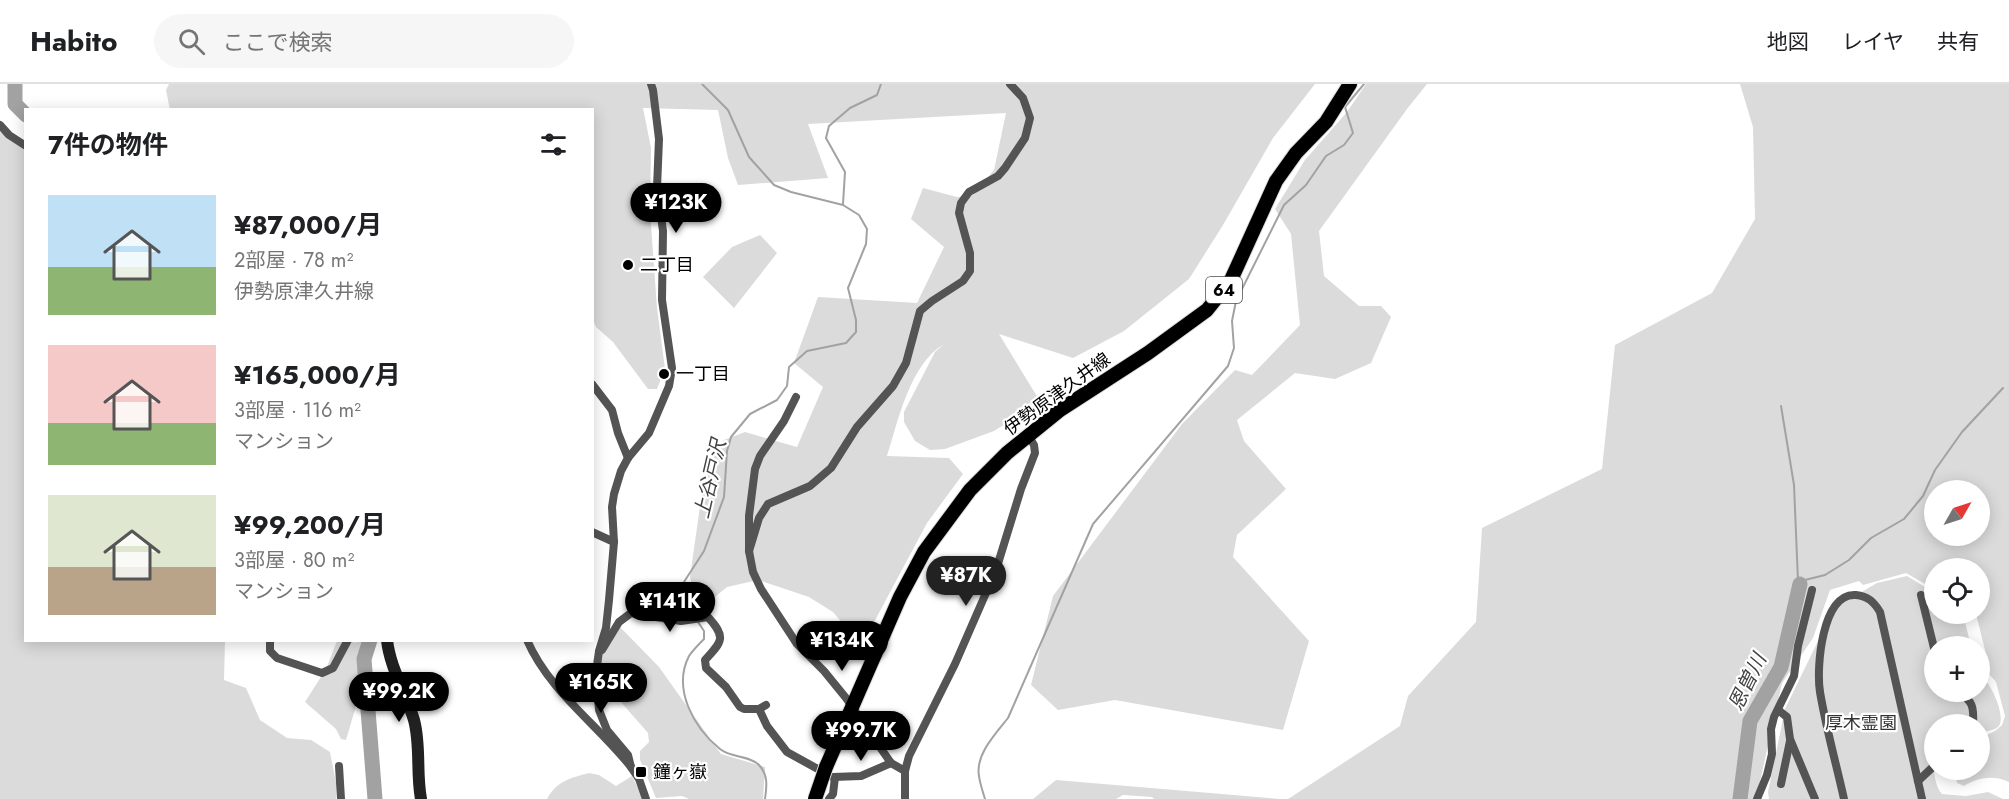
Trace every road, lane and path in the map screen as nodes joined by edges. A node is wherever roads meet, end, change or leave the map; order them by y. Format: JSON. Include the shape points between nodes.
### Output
{"nodes":[{"id":1,"x":651,"y":84,"type":"edge"},
{"id":2,"x":1010,"y":84,"type":"edge"},
{"id":3,"x":1350,"y":84,"type":"edge"},
{"id":4,"x":0,"y":125,"type":"edge"},
{"id":5,"x":24,"y":145,"type":"edge"},
{"id":6,"x":594,"y":387,"type":"edge"},
{"id":7,"x":796,"y":397,"type":"dead end"},
{"id":8,"x":1028,"y":435,"type":"junction"},
{"id":9,"x":628,"y":458,"type":"junction"},
{"id":10,"x":594,"y":533,"type":"edge"},
{"id":11,"x":614,"y":542,"type":"junction"},
{"id":12,"x":749,"y":551,"type":"junction"},
{"id":13,"x":1812,"y":590,"type":"dead end"},
{"id":14,"x":1921,"y":595,"type":"dead end"},
{"id":15,"x":1931,"y":636,"type":"edge"},
{"id":16,"x":270,"y":642,"type":"edge"},
{"id":17,"x":347,"y":642,"type":"edge"},
{"id":18,"x":387,"y":642,"type":"edge"},
{"id":19,"x":528,"y":642,"type":"edge"},
{"id":20,"x":599,"y":651,"type":"junction"},
{"id":21,"x":851,"y":707,"type":"junction"},
{"id":22,"x":1778,"y":710,"type":"junction"},
{"id":23,"x":1790,"y":741,"type":"junction"},
{"id":24,"x":1913,"y":760,"type":"junction"},
{"id":25,"x":891,"y":763,"type":"junction"},
{"id":26,"x":1924,"y":763,"type":"edge"},
{"id":27,"x":339,"y":766,"type":"dead end"},
{"id":28,"x":631,"y":767,"type":"junction"},
{"id":29,"x":905,"y":771,"type":"junction"},
{"id":30,"x":828,"y":772,"type":"junction"},
{"id":31,"x":1924,"y":775,"type":"edge"},
{"id":32,"x":1918,"y":781,"type":"junction"},
{"id":33,"x":1781,"y":784,"type":"dead end"},
{"id":34,"x":833,"y":797,"type":"edge"},
{"id":35,"x":341,"y":799,"type":"edge"},
{"id":36,"x":421,"y":799,"type":"edge"},
{"id":37,"x":646,"y":799,"type":"edge"},
{"id":38,"x":815,"y":799,"type":"edge"},
{"id":39,"x":905,"y":799,"type":"edge"},
{"id":40,"x":1757,"y":799,"type":"edge"},
{"id":41,"x":1815,"y":799,"type":"edge"},
{"id":42,"x":1844,"y":799,"type":"edge"},
{"id":43,"x":1922,"y":799,"type":"edge"}],
"edges":[{"from":1,"to":9,"type":"street","via":[[659,139],[662,300],[672,368],[669,386],[649,433]]},
{"from":2,"to":12,"type":"street","via":[[1023,98],[1030,118],[1025,138],[1005,168],[969,192],[961,202],[959,213],[970,253],[970,271],[963,281],[921,311],[906,363],[893,386],[857,427],[831,468],[810,486],[768,504],[759,518]]},
{"from":3,"to":8,"type":"main road","name":"伊勢原津久井線","number":"64","via":[[1326,122],[1276,181],[1241,261],[1218,299],[1191,324],[1097,384]]},
{"from":4,"to":5,"type":"street"},
{"from":6,"to":9,"type":"street","via":[[612,410]]},
{"from":7,"to":12,"type":"street","via":[[755,469]]},
{"from":8,"to":21,"type":"main road","name":"伊勢原津久井線","number":"64","via":[[970,490],[924,552]]},
{"from":8,"to":29,"type":"street","via":[[1035,453],[996,570]]},
{"from":9,"to":11,"type":"street","via":[[613,500]]},
{"from":10,"to":11,"type":"street"},
{"from":11,"to":20,"type":"street","via":[[606,628]]},
{"from":12,"to":21,"type":"street","via":[[761,589],[790,636]]},
{"from":13,"to":22,"type":"street","via":[[1794,676]]},
{"from":14,"to":15,"type":"street"},
{"from":16,"to":17,"type":"street","via":[[270,651],[277,658],[322,673],[333,668]]},
{"from":18,"to":36,"type":"street","via":[[418,741]]},
{"from":19,"to":28,"type":"street","via":[[538,663]]},
{"from":20,"to":28,"type":"street","via":[[599,710],[607,730],[628,755]]},
{"from":20,"to":30,"type":"street","via":[[605,648],[619,622],[631,613],[681,621],[708,616],[720,634],[716,648],[705,660],[706,668],[740,707],[763,707],[767,726],[787,752]]},
{"from":21,"to":25,"type":"street"},
{"from":21,"to":30,"type":"main road","name":"伊勢原津久井線","number":"64"},
{"from":22,"to":23,"type":"street","via":[[1786,717]]},
{"from":22,"to":40,"type":"street","via":[[1770,729],[1772,754]]},
{"from":23,"to":33,"type":"street"},
{"from":23,"to":41,"type":"street"},
{"from":24,"to":26,"type":"street"},
{"from":24,"to":32,"type":"street"},
{"from":24,"to":42,"type":"street","via":[[1880,612],[1864,596],[1844,596],[1834,604],[1822,641],[1819,689]]},
{"from":25,"to":29,"type":"street"},
{"from":25,"to":30,"type":"street","via":[[861,776]]},
{"from":27,"to":35,"type":"street"},
{"from":28,"to":37,"type":"street"},
{"from":29,"to":39,"type":"street"},
{"from":30,"to":34,"type":"street"},
{"from":30,"to":38,"type":"main road","number":"64","bridge":true},
{"from":31,"to":32,"type":"street"},
{"from":32,"to":43,"type":"street"}]}
